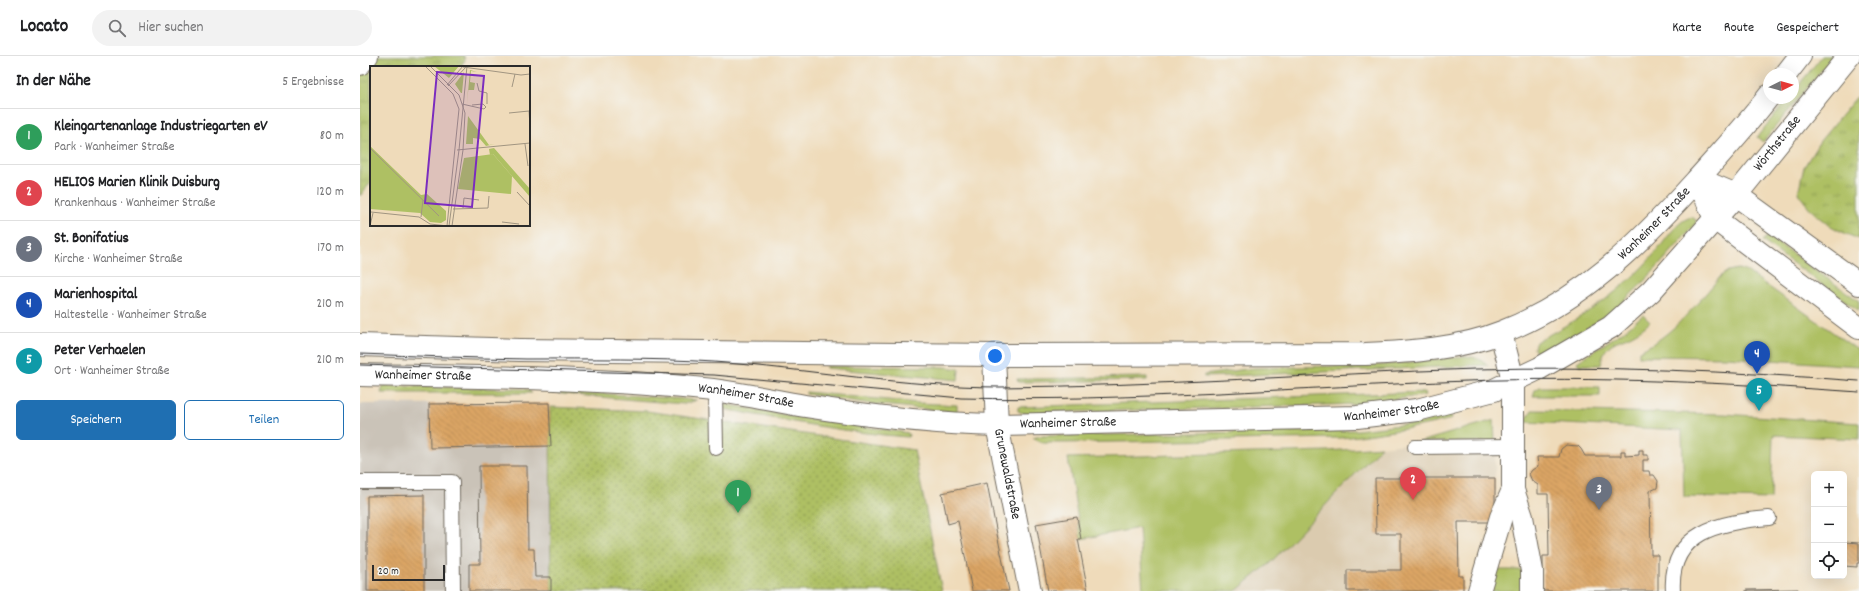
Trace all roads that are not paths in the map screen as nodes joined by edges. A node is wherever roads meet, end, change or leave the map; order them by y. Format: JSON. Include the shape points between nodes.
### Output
{"nodes":[{"id":1,"x":368,"y":56,"type":"edge"},
{"id":2,"x":1800,"y":56,"type":"edge"},
{"id":3,"x":1849,"y":56,"type":"edge"},
{"id":4,"x":360,"y":65,"type":"edge"},
{"id":5,"x":1791,"y":68,"type":"edge"},
{"id":6,"x":1763,"y":104,"type":"edge"},
{"id":7,"x":1698,"y":179,"type":"junction"},
{"id":8,"x":1736,"y":195,"type":"junction"},
{"id":9,"x":1715,"y":219,"type":"junction"},
{"id":10,"x":1859,"y":284,"type":"edge"},
{"id":11,"x":1859,"y":328,"type":"edge"},
{"id":12,"x":1501,"y":333,"type":"junction"},
{"id":13,"x":360,"y":345,"type":"edge"},
{"id":14,"x":994,"y":355,"type":"junction"},
{"id":15,"x":360,"y":375,"type":"edge"},
{"id":16,"x":1513,"y":380,"type":"junction"},
{"id":17,"x":715,"y":390,"type":"junction"},
{"id":18,"x":997,"y":426,"type":"junction"},
{"id":19,"x":1513,"y":446,"type":"junction"},
{"id":20,"x":1414,"y":447,"type":"dead end"},
{"id":21,"x":716,"y":448,"type":"dead end"},
{"id":22,"x":360,"y":482,"type":"edge"},
{"id":23,"x":1513,"y":490,"type":"junction"},
{"id":24,"x":1769,"y":518,"type":"dead end"},
{"id":25,"x":453,"y":591,"type":"edge"},
{"id":26,"x":1030,"y":591,"type":"edge"},
{"id":27,"x":1479,"y":591,"type":"edge"},
{"id":28,"x":1532,"y":591,"type":"edge"},
{"id":29,"x":1673,"y":591,"type":"edge"}],
"edges":[{"from":1,"to":4,"type":"street"},
{"from":2,"to":5,"type":"street"},
{"from":3,"to":8,"type":"street","name":"Wörthstraße"},
{"from":6,"to":7,"type":"street","via":[[1740,134]]},
{"from":7,"to":8,"type":"street","name":"Wanheimer Straße"},
{"from":7,"to":9,"type":"street","name":"Wanheimer Straße"},
{"from":7,"to":12,"type":"street","name":"Wanheimer Straße","via":[[1620,260],[1570,298],[1541,315]]},
{"from":8,"to":9,"type":"street","name":"Wanheimer Straße"},
{"from":8,"to":10,"type":"street","name":"Wanheimer Straße"},
{"from":9,"to":11,"type":"street","name":"Wanheimer Straße"},
{"from":9,"to":16,"type":"street","name":"Wanheimer Straße","via":[[1651,291],[1611,327],[1540,368]]},
{"from":12,"to":14,"type":"street","name":"Wanheimer Straße","via":[[1411,352],[1365,354]]},
{"from":12,"to":16,"type":"street"},
{"from":13,"to":14,"type":"street","name":"Wanheimer Straße","via":[[520,350]]},
{"from":14,"to":18,"type":"street","name":"Grunewaldstraße"},
{"from":15,"to":17,"type":"street","name":"Wanheimer Straße","via":[[616,381]]},
{"from":16,"to":18,"type":"street","name":"Wanheimer Straße","via":[[1494,390],[1417,410],[1357,417]]},
{"from":16,"to":19,"type":"street"},
{"from":17,"to":18,"type":"street","name":"Wanheimer Straße","via":[[916,421]]},
{"from":17,"to":21,"type":"lane"},
{"from":18,"to":26,"type":"street","name":"Grunewaldstraße"},
{"from":19,"to":20,"type":"lane"},
{"from":19,"to":23,"type":"street"},
{"from":22,"to":25,"type":"lane","via":[[452,482]]},
{"from":23,"to":27,"type":"street","via":[[1501,517]]},
{"from":23,"to":28,"type":"street","via":[[1522,517],[1532,572]]},
{"from":24,"to":29,"type":"lane","via":[[1735,521],[1703,531],[1685,545],[1672,574]]}]}
